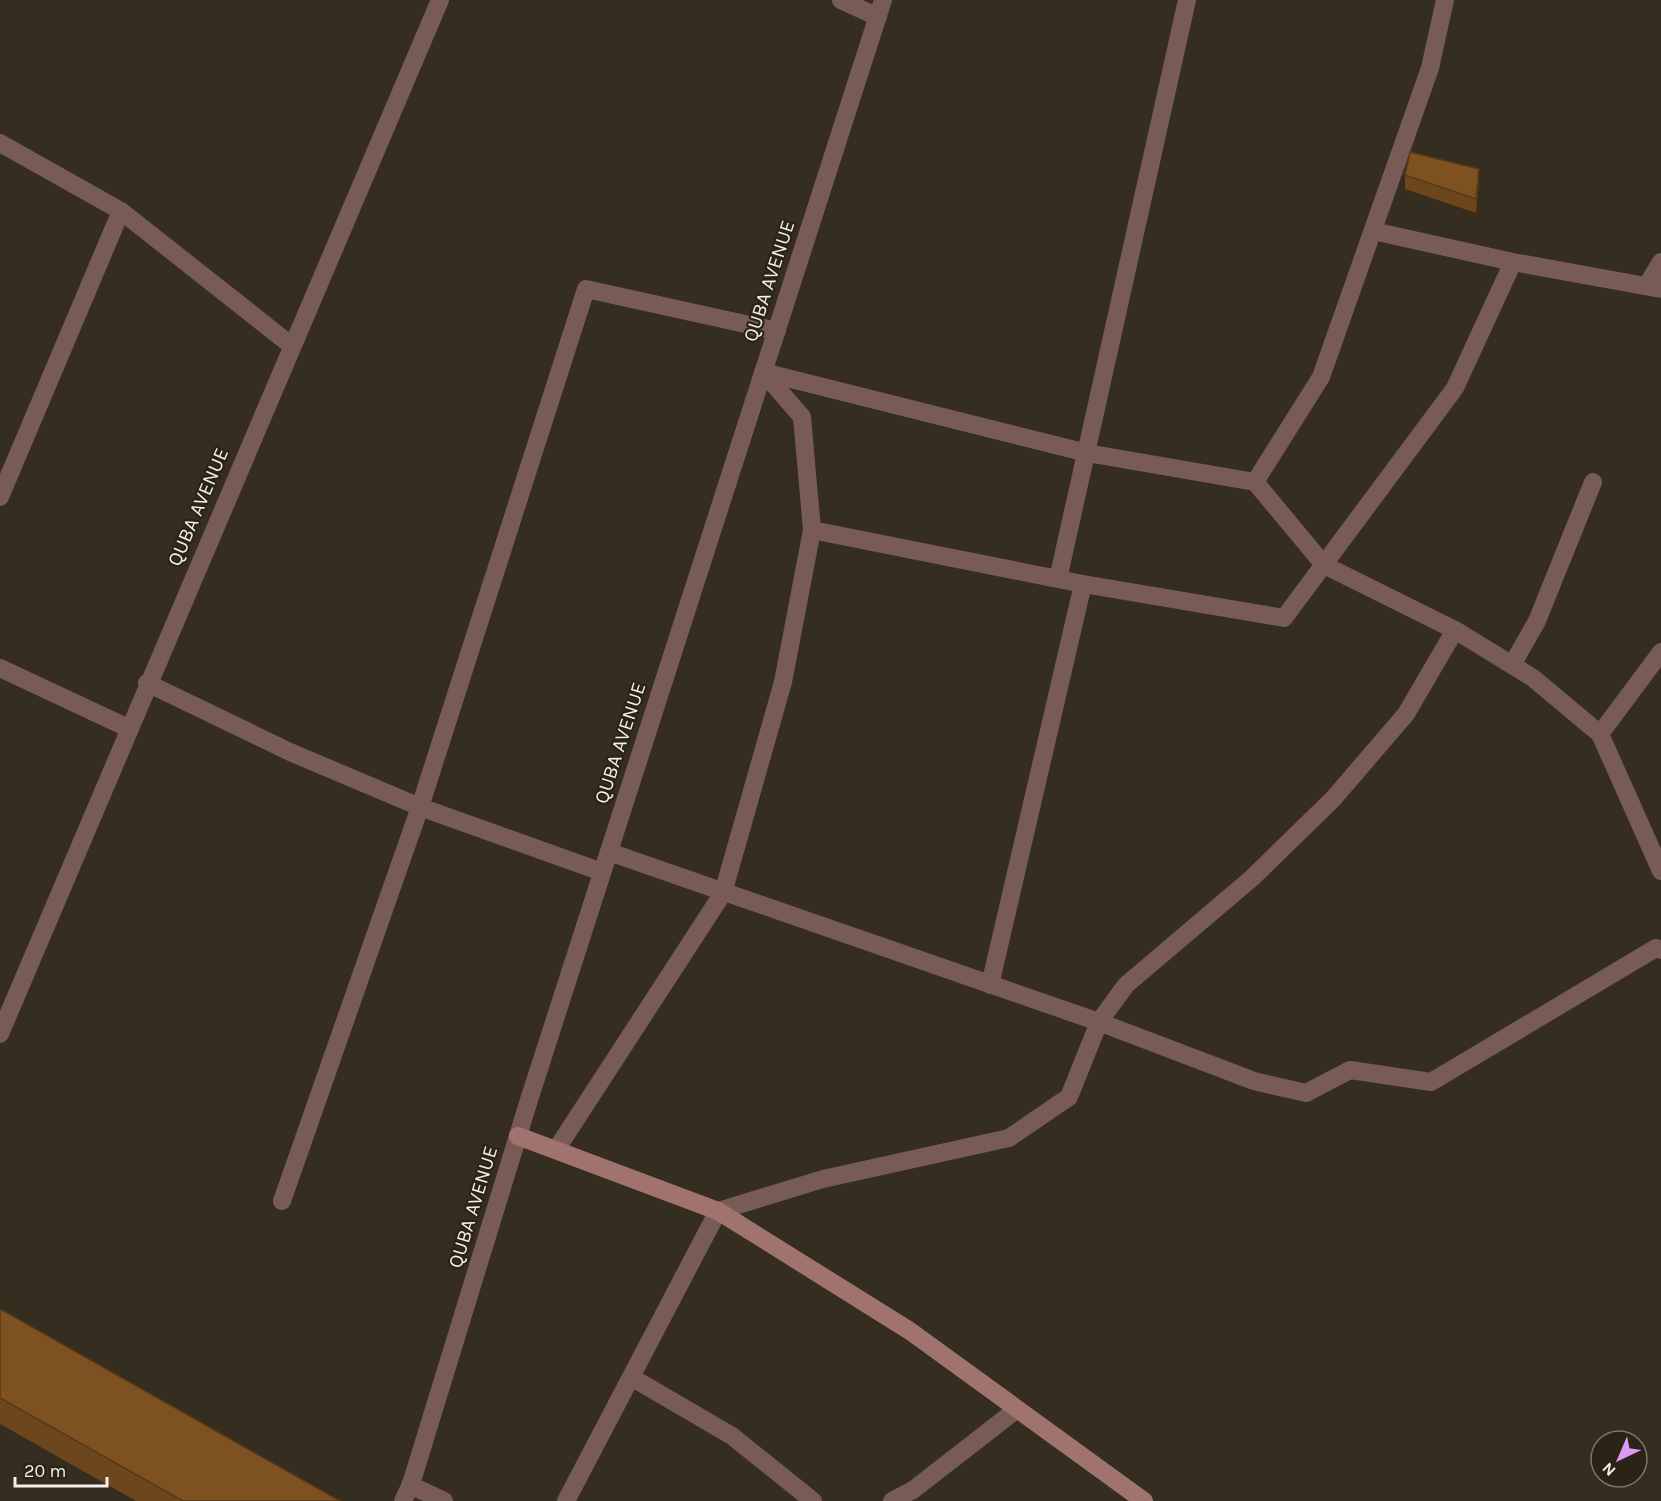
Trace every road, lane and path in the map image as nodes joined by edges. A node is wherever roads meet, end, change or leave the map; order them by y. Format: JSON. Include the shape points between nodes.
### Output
{"nodes":[{"id":1,"x":440,"y":0,"type":"edge"},
{"id":2,"x":841,"y":0,"type":"edge"},
{"id":3,"x":1187,"y":0,"type":"edge"},
{"id":4,"x":1445,"y":0,"type":"edge"},
{"id":5,"x":881,"y":8,"type":"edge"},
{"id":6,"x":0,"y":143,"type":"edge"},
{"id":7,"x":122,"y":211,"type":"junction"},
{"id":8,"x":1373,"y":231,"type":"junction"},
{"id":9,"x":1513,"y":262,"type":"junction"},
{"id":10,"x":1661,"y":262,"type":"edge"},
{"id":11,"x":1654,"y":287,"type":"edge"},
{"id":12,"x":777,"y":331,"type":"junction"},
{"id":13,"x":292,"y":346,"type":"junction"},
{"id":14,"x":763,"y":372,"type":"junction"},
{"id":15,"x":1087,"y":453,"type":"junction"},
{"id":16,"x":1255,"y":482,"type":"junction"},
{"id":17,"x":1593,"y":483,"type":"dead end"},
{"id":18,"x":0,"y":497,"type":"edge"},
{"id":19,"x":812,"y":530,"type":"junction"},
{"id":20,"x":1324,"y":565,"type":"junction"},
{"id":21,"x":1058,"y":579,"type":"junction"},
{"id":22,"x":1083,"y":584,"type":"junction"},
{"id":23,"x":1455,"y":630,"type":"junction"},
{"id":24,"x":1661,"y":652,"type":"edge"},
{"id":25,"x":1512,"y":665,"type":"junction"},
{"id":26,"x":0,"y":668,"type":"edge"},
{"id":27,"x":147,"y":683,"type":"junction"},
{"id":28,"x":129,"y":728,"type":"junction"},
{"id":29,"x":1600,"y":734,"type":"junction"},
{"id":30,"x":420,"y":807,"type":"junction"},
{"id":31,"x":609,"y":852,"type":"junction"},
{"id":32,"x":1661,"y":871,"type":"edge"},
{"id":33,"x":603,"y":872,"type":"junction"},
{"id":34,"x":723,"y":893,"type":"junction"},
{"id":35,"x":1661,"y":950,"type":"edge"},
{"id":36,"x":990,"y":985,"type":"junction"},
{"id":37,"x":1099,"y":1022,"type":"junction"},
{"id":38,"x":0,"y":1034,"type":"edge"},
{"id":39,"x":518,"y":1136,"type":"junction"},
{"id":40,"x":556,"y":1150,"type":"junction"},
{"id":41,"x":282,"y":1200,"type":"dead end"},
{"id":42,"x":718,"y":1210,"type":"junction"},
{"id":43,"x":631,"y":1377,"type":"junction"},
{"id":44,"x":1017,"y":1410,"type":"junction"},
{"id":45,"x":406,"y":1493,"type":"edge"},
{"id":46,"x":444,"y":1501,"type":"edge"},
{"id":47,"x":566,"y":1501,"type":"edge"},
{"id":48,"x":813,"y":1501,"type":"edge"},
{"id":49,"x":892,"y":1501,"type":"edge"},
{"id":50,"x":1144,"y":1501,"type":"edge"}],
"edges":[{"from":1,"to":13,"type":"street","name":"QUBA AVENUE"},
{"from":2,"to":5,"type":"street"},
{"from":3,"to":15,"type":"street"},
{"from":4,"to":8,"type":"street","via":[[1430,68]]},
{"from":5,"to":12,"type":"street","name":"QUBA AVENUE"},
{"from":6,"to":7,"type":"street"},
{"from":7,"to":13,"type":"street"},
{"from":7,"to":18,"type":"street"},
{"from":8,"to":9,"type":"street"},
{"from":8,"to":16,"type":"street","via":[[1321,377]]},
{"from":9,"to":11,"type":"street"},
{"from":9,"to":20,"type":"street","via":[[1455,388]]},
{"from":10,"to":11,"type":"street"},
{"from":12,"to":14,"type":"street","name":"QUBA AVENUE"},
{"from":12,"to":30,"type":"street","via":[[586,289]]},
{"from":13,"to":27,"type":"street","name":"QUBA AVENUE"},
{"from":14,"to":15,"type":"street"},
{"from":14,"to":19,"type":"street","via":[[802,417]]},
{"from":14,"to":31,"type":"street","name":"QUBA AVENUE"},
{"from":15,"to":16,"type":"street"},
{"from":15,"to":21,"type":"street"},
{"from":16,"to":20,"type":"street"},
{"from":17,"to":25,"type":"street","via":[[1537,621]]},
{"from":19,"to":21,"type":"street"},
{"from":19,"to":34,"type":"street","via":[[783,682]]},
{"from":20,"to":22,"type":"street","via":[[1284,618]]},
{"from":20,"to":23,"type":"street"},
{"from":21,"to":22,"type":"street"},
{"from":22,"to":36,"type":"street"},
{"from":23,"to":25,"type":"street"},
{"from":23,"to":37,"type":"street","via":[[1406,714],[1333,800],[1252,878],[1126,985]]},
{"from":24,"to":29,"type":"street"},
{"from":25,"to":29,"type":"street"},
{"from":26,"to":28,"type":"street"},
{"from":27,"to":28,"type":"street","name":"QUBA AVENUE"},
{"from":27,"to":30,"type":"street","via":[[290,752]]},
{"from":28,"to":38,"type":"street","name":"QUBA AVENUE"},
{"from":29,"to":32,"type":"street"},
{"from":30,"to":33,"type":"street"},
{"from":30,"to":41,"type":"street"},
{"from":31,"to":33,"type":"street","name":"QUBA AVENUE"},
{"from":31,"to":34,"type":"street"},
{"from":33,"to":39,"type":"street","name":"QUBA AVENUE"},
{"from":34,"to":36,"type":"street"},
{"from":34,"to":40,"type":"street"},
{"from":35,"to":37,"type":"street","via":[[1656,948],[1431,1082],[1350,1070],[1306,1093],[1254,1081]]},
{"from":36,"to":37,"type":"street"},
{"from":37,"to":42,"type":"street","via":[[1069,1096],[1009,1138],[823,1179]]},
{"from":39,"to":40,"type":"main road"},
{"from":39,"to":45,"type":"street","name":"QUBA AVENUE"},
{"from":40,"to":42,"type":"main road"},
{"from":42,"to":43,"type":"street"},
{"from":42,"to":44,"type":"main road","via":[[910,1331]]},
{"from":43,"to":47,"type":"street"},
{"from":43,"to":48,"type":"street","via":[[732,1436]]},
{"from":44,"to":49,"type":"street","via":[[913,1490]]},
{"from":44,"to":50,"type":"main road"},
{"from":45,"to":46,"type":"street"}]}
